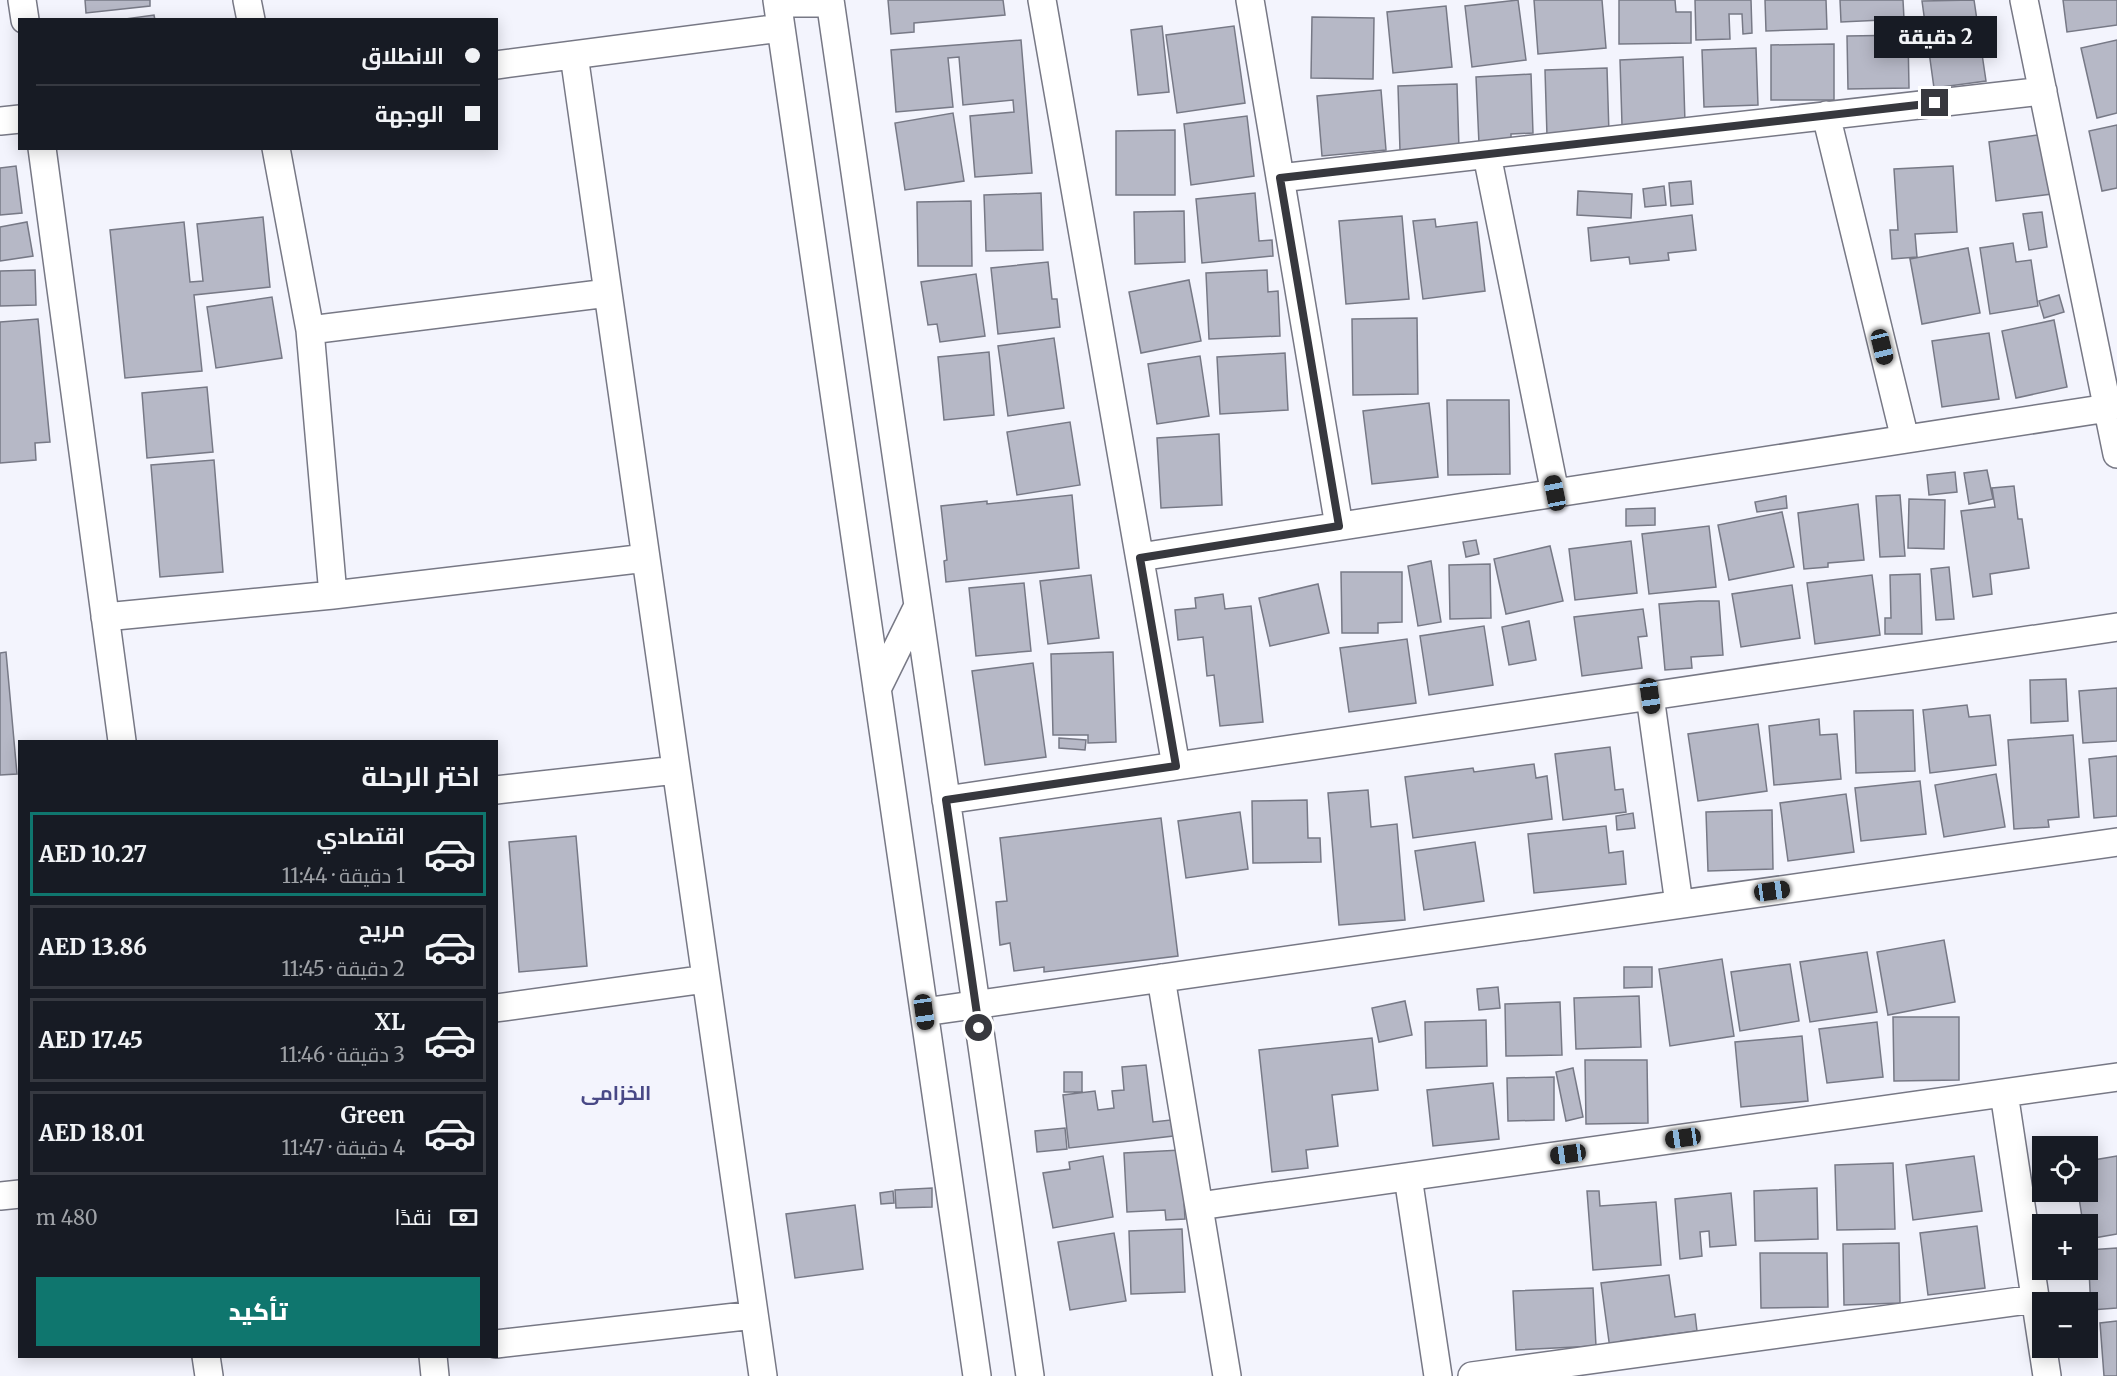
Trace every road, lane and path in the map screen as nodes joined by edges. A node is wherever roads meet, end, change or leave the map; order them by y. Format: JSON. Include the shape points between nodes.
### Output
{"nodes":[{"id":1,"x":22,"y":0,"type":"edge"},
{"id":2,"x":247,"y":0,"type":"edge"},
{"id":3,"x":779,"y":0,"type":"edge"},
{"id":4,"x":1042,"y":0,"type":"edge"},
{"id":5,"x":1250,"y":0,"type":"edge"},
{"id":6,"x":2025,"y":0,"type":"edge"},
{"id":7,"x":830,"y":2,"type":"edge"},
{"id":8,"x":25,"y":18,"type":"edge"},
{"id":9,"x":251,"y":18,"type":"edge"},
{"id":10,"x":781,"y":28,"type":"junction"},
{"id":11,"x":574,"y":55,"type":"junction"},
{"id":12,"x":498,"y":65,"type":"edge"},
{"id":13,"x":2043,"y":91,"type":"junction"},
{"id":14,"x":1826,"y":116,"type":"junction"},
{"id":15,"x":18,"y":120,"type":"edge"},
{"id":16,"x":0,"y":122,"type":"edge"},
{"id":17,"x":42,"y":150,"type":"edge"},
{"id":18,"x":276,"y":150,"type":"edge"},
{"id":19,"x":1487,"y":154,"type":"junction"},
{"id":20,"x":1280,"y":178,"type":"junction"},
{"id":21,"x":608,"y":293,"type":"junction"},
{"id":22,"x":310,"y":330,"type":"junction"},
{"id":23,"x":2108,"y":408,"type":"junction"},
{"id":24,"x":1905,"y":439,"type":"junction"},
{"id":25,"x":2117,"y":454,"type":"edge"},
{"id":26,"x":1555,"y":493,"type":"junction"},
{"id":27,"x":1339,"y":526,"type":"junction"},
{"id":28,"x":646,"y":558,"type":"junction"},
{"id":29,"x":1140,"y":558,"type":"junction"},
{"id":30,"x":333,"y":595,"type":"junction"},
{"id":31,"x":918,"y":606,"type":"junction"},
{"id":32,"x":105,"y":617,"type":"junction"},
{"id":33,"x":2117,"y":627,"type":"edge"},
{"id":34,"x":877,"y":689,"type":"junction"},
{"id":35,"x":1650,"y":696,"type":"junction"},
{"id":36,"x":122,"y":740,"type":"edge"},
{"id":37,"x":1176,"y":766,"type":"junction"},
{"id":38,"x":676,"y":770,"type":"junction"},
{"id":39,"x":498,"y":790,"type":"edge"},
{"id":40,"x":946,"y":800,"type":"junction"},
{"id":41,"x":2117,"y":842,"type":"edge"},
{"id":42,"x":1679,"y":904,"type":"junction"},
{"id":43,"x":1161,"y":978,"type":"junction"},
{"id":44,"x":706,"y":979,"type":"junction"},
{"id":45,"x":976,"y":1004,"type":"junction"},
{"id":46,"x":498,"y":1008,"type":"edge"},
{"id":47,"x":924,"y":1012,"type":"junction"},
{"id":48,"x":2117,"y":1077,"type":"edge"},
{"id":49,"x":2004,"y":1092,"type":"junction"},
{"id":50,"x":1408,"y":1177,"type":"junction"},
{"id":51,"x":18,"y":1194,"type":"edge"},
{"id":52,"x":0,"y":1196,"type":"edge"},
{"id":53,"x":1199,"y":1206,"type":"junction"},
{"id":54,"x":2034,"y":1292,"type":"edge"},
{"id":55,"x":2032,"y":1299,"type":"edge"},
{"id":56,"x":754,"y":1315,"type":"junction"},
{"id":57,"x":498,"y":1344,"type":"edge"},
{"id":58,"x":206,"y":1358,"type":"edge"},
{"id":59,"x":433,"y":1358,"type":"edge"},
{"id":60,"x":2044,"y":1358,"type":"edge"},
{"id":61,"x":209,"y":1376,"type":"edge"},
{"id":62,"x":435,"y":1376,"type":"edge"},
{"id":63,"x":763,"y":1376,"type":"edge"},
{"id":64,"x":977,"y":1376,"type":"edge"},
{"id":65,"x":1030,"y":1376,"type":"edge"},
{"id":66,"x":1227,"y":1376,"type":"edge"},
{"id":67,"x":1438,"y":1376,"type":"edge"},
{"id":68,"x":1472,"y":1376,"type":"edge"},
{"id":69,"x":2047,"y":1376,"type":"edge"}],
"edges":[{"from":1,"to":8,"type":"street"},
{"from":2,"to":9,"type":"street"},
{"from":3,"to":7,"type":"street"},
{"from":3,"to":10,"type":"street"},
{"from":4,"to":29,"type":"street"},
{"from":5,"to":20,"type":"street"},
{"from":6,"to":13,"type":"street"},
{"from":7,"to":31,"type":"street"},
{"from":10,"to":11,"type":"street"},
{"from":10,"to":34,"type":"street"},
{"from":11,"to":12,"type":"street"},
{"from":11,"to":21,"type":"street"},
{"from":13,"to":14,"type":"street"},
{"from":13,"to":23,"type":"street"},
{"from":14,"to":19,"type":"street"},
{"from":14,"to":24,"type":"street"},
{"from":15,"to":16,"type":"street"},
{"from":17,"to":32,"type":"street"},
{"from":18,"to":22,"type":"street"},
{"from":19,"to":20,"type":"street"},
{"from":19,"to":26,"type":"street"},
{"from":20,"to":27,"type":"street"},
{"from":21,"to":22,"type":"street"},
{"from":21,"to":28,"type":"street"},
{"from":22,"to":30,"type":"street"},
{"from":23,"to":24,"type":"street"},
{"from":23,"to":25,"type":"street"},
{"from":24,"to":26,"type":"street"},
{"from":26,"to":27,"type":"street"},
{"from":27,"to":29,"type":"street"},
{"from":28,"to":30,"type":"street"},
{"from":28,"to":38,"type":"street"},
{"from":29,"to":37,"type":"street"},
{"from":30,"to":32,"type":"street"},
{"from":31,"to":34,"type":"street"},
{"from":31,"to":40,"type":"street"},
{"from":32,"to":36,"type":"street"},
{"from":33,"to":35,"type":"street"},
{"from":34,"to":47,"type":"street"},
{"from":35,"to":37,"type":"street"},
{"from":35,"to":42,"type":"street"},
{"from":37,"to":40,"type":"street"},
{"from":38,"to":39,"type":"street"},
{"from":38,"to":44,"type":"street"},
{"from":40,"to":45,"type":"street"},
{"from":41,"to":42,"type":"street"},
{"from":42,"to":43,"type":"street"},
{"from":43,"to":45,"type":"street"},
{"from":43,"to":53,"type":"street"},
{"from":44,"to":46,"type":"street"},
{"from":44,"to":56,"type":"street"},
{"from":45,"to":47,"type":"street"},
{"from":45,"to":65,"type":"street"},
{"from":47,"to":64,"type":"street"},
{"from":48,"to":49,"type":"street"},
{"from":49,"to":50,"type":"street"},
{"from":49,"to":54,"type":"street"},
{"from":50,"to":53,"type":"street"},
{"from":50,"to":67,"type":"street"},
{"from":51,"to":52,"type":"street"},
{"from":53,"to":66,"type":"street"},
{"from":55,"to":68,"type":"street"},
{"from":56,"to":57,"type":"street"},
{"from":56,"to":63,"type":"street"},
{"from":58,"to":61,"type":"street"},
{"from":59,"to":62,"type":"street"},
{"from":60,"to":69,"type":"street"}]}
